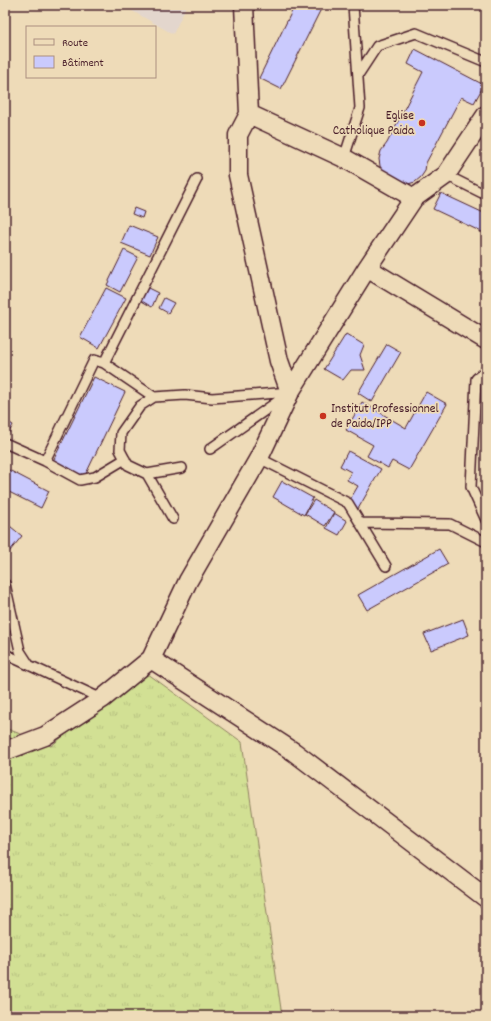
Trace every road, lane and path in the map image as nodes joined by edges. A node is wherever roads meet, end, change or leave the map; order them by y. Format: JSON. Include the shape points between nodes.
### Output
{"nodes":[{"id":1,"x":244,"y":5,"type":"edge"},
{"id":2,"x":353,"y":5,"type":"edge"},
{"id":3,"x":486,"y":62,"type":"edge"},
{"id":4,"x":358,"y":75,"type":"junction"},
{"id":5,"x":249,"y":114,"type":"junction"},
{"id":6,"x":486,"y":115,"type":"edge"},
{"id":7,"x":344,"y":158,"type":"junction"},
{"id":8,"x":446,"y":176,"type":"junction"},
{"id":9,"x":197,"y":179,"type":"dead end"},
{"id":10,"x":486,"y":195,"type":"edge"},
{"id":11,"x":414,"y":198,"type":"junction"},
{"id":12,"x":367,"y":268,"type":"junction"},
{"id":13,"x":486,"y":340,"type":"edge"},
{"id":14,"x":104,"y":363,"type":"junction"},
{"id":15,"x":486,"y":370,"type":"edge"},
{"id":16,"x":290,"y":392,"type":"junction"},
{"id":17,"x":154,"y":397,"type":"junction"},
{"id":18,"x":5,"y":443,"type":"edge"},
{"id":19,"x":210,"y":449,"type":"dead end"},
{"id":20,"x":259,"y":458,"type":"junction"},
{"id":21,"x":125,"y":459,"type":"junction"},
{"id":22,"x":45,"y":461,"type":"junction"},
{"id":23,"x":182,"y":468,"type":"dead end"},
{"id":24,"x":147,"y":474,"type":"junction"},
{"id":25,"x":173,"y":519,"type":"dead end"},
{"id":26,"x":486,"y":520,"type":"edge"},
{"id":27,"x":360,"y":523,"type":"junction"},
{"id":28,"x":486,"y":542,"type":"edge"},
{"id":29,"x":386,"y":566,"type":"dead end"},
{"id":30,"x":5,"y":584,"type":"edge"},
{"id":31,"x":5,"y":654,"type":"edge"},
{"id":32,"x":151,"y":659,"type":"junction"},
{"id":33,"x":29,"y":665,"type":"junction"},
{"id":34,"x":102,"y":699,"type":"junction"},
{"id":35,"x":5,"y":751,"type":"edge"},
{"id":36,"x":486,"y":898,"type":"edge"}],
"edges":[{"from":1,"to":5,"type":"street"},
{"from":2,"to":4,"type":"lane"},
{"from":3,"to":4,"type":"lane","via":[[416,33],[377,46]]},
{"from":4,"to":7,"type":"lane","via":[[360,108]]},
{"from":5,"to":7,"type":"street"},
{"from":5,"to":16,"type":"street","via":[[238,135],[238,175],[279,361]]},
{"from":6,"to":8,"type":"street"},
{"from":7,"to":11,"type":"street"},
{"from":8,"to":10,"type":"lane"},
{"from":8,"to":11,"type":"street"},
{"from":9,"to":14,"type":"lane"},
{"from":11,"to":12,"type":"street"},
{"from":12,"to":13,"type":"street"},
{"from":12,"to":16,"type":"street"},
{"from":14,"to":17,"type":"lane"},
{"from":14,"to":22,"type":"lane","via":[[94,360]]},
{"from":15,"to":26,"type":"lane","via":[[476,379],[471,486]]},
{"from":16,"to":17,"type":"lane","via":[[212,398],[185,395]]},
{"from":16,"to":19,"type":"lane"},
{"from":16,"to":20,"type":"street"},
{"from":17,"to":21,"type":"lane","via":[[140,406],[121,433],[120,450]]},
{"from":18,"to":22,"type":"lane"},
{"from":20,"to":27,"type":"lane","via":[[348,503]]},
{"from":20,"to":32,"type":"street","via":[[188,581]]},
{"from":21,"to":22,"type":"lane","via":[[95,477],[80,480]]},
{"from":21,"to":24,"type":"lane","via":[[128,465]]},
{"from":23,"to":24,"type":"lane"},
{"from":24,"to":25,"type":"lane"},
{"from":27,"to":28,"type":"lane","via":[[450,524]]},
{"from":27,"to":29,"type":"lane"},
{"from":30,"to":33,"type":"lane","via":[[20,651]]},
{"from":31,"to":33,"type":"lane"},
{"from":32,"to":34,"type":"street"},
{"from":32,"to":36,"type":"street","via":[[294,752]]},
{"from":33,"to":34,"type":"lane"},
{"from":34,"to":35,"type":"street","via":[[45,736]]}]}
